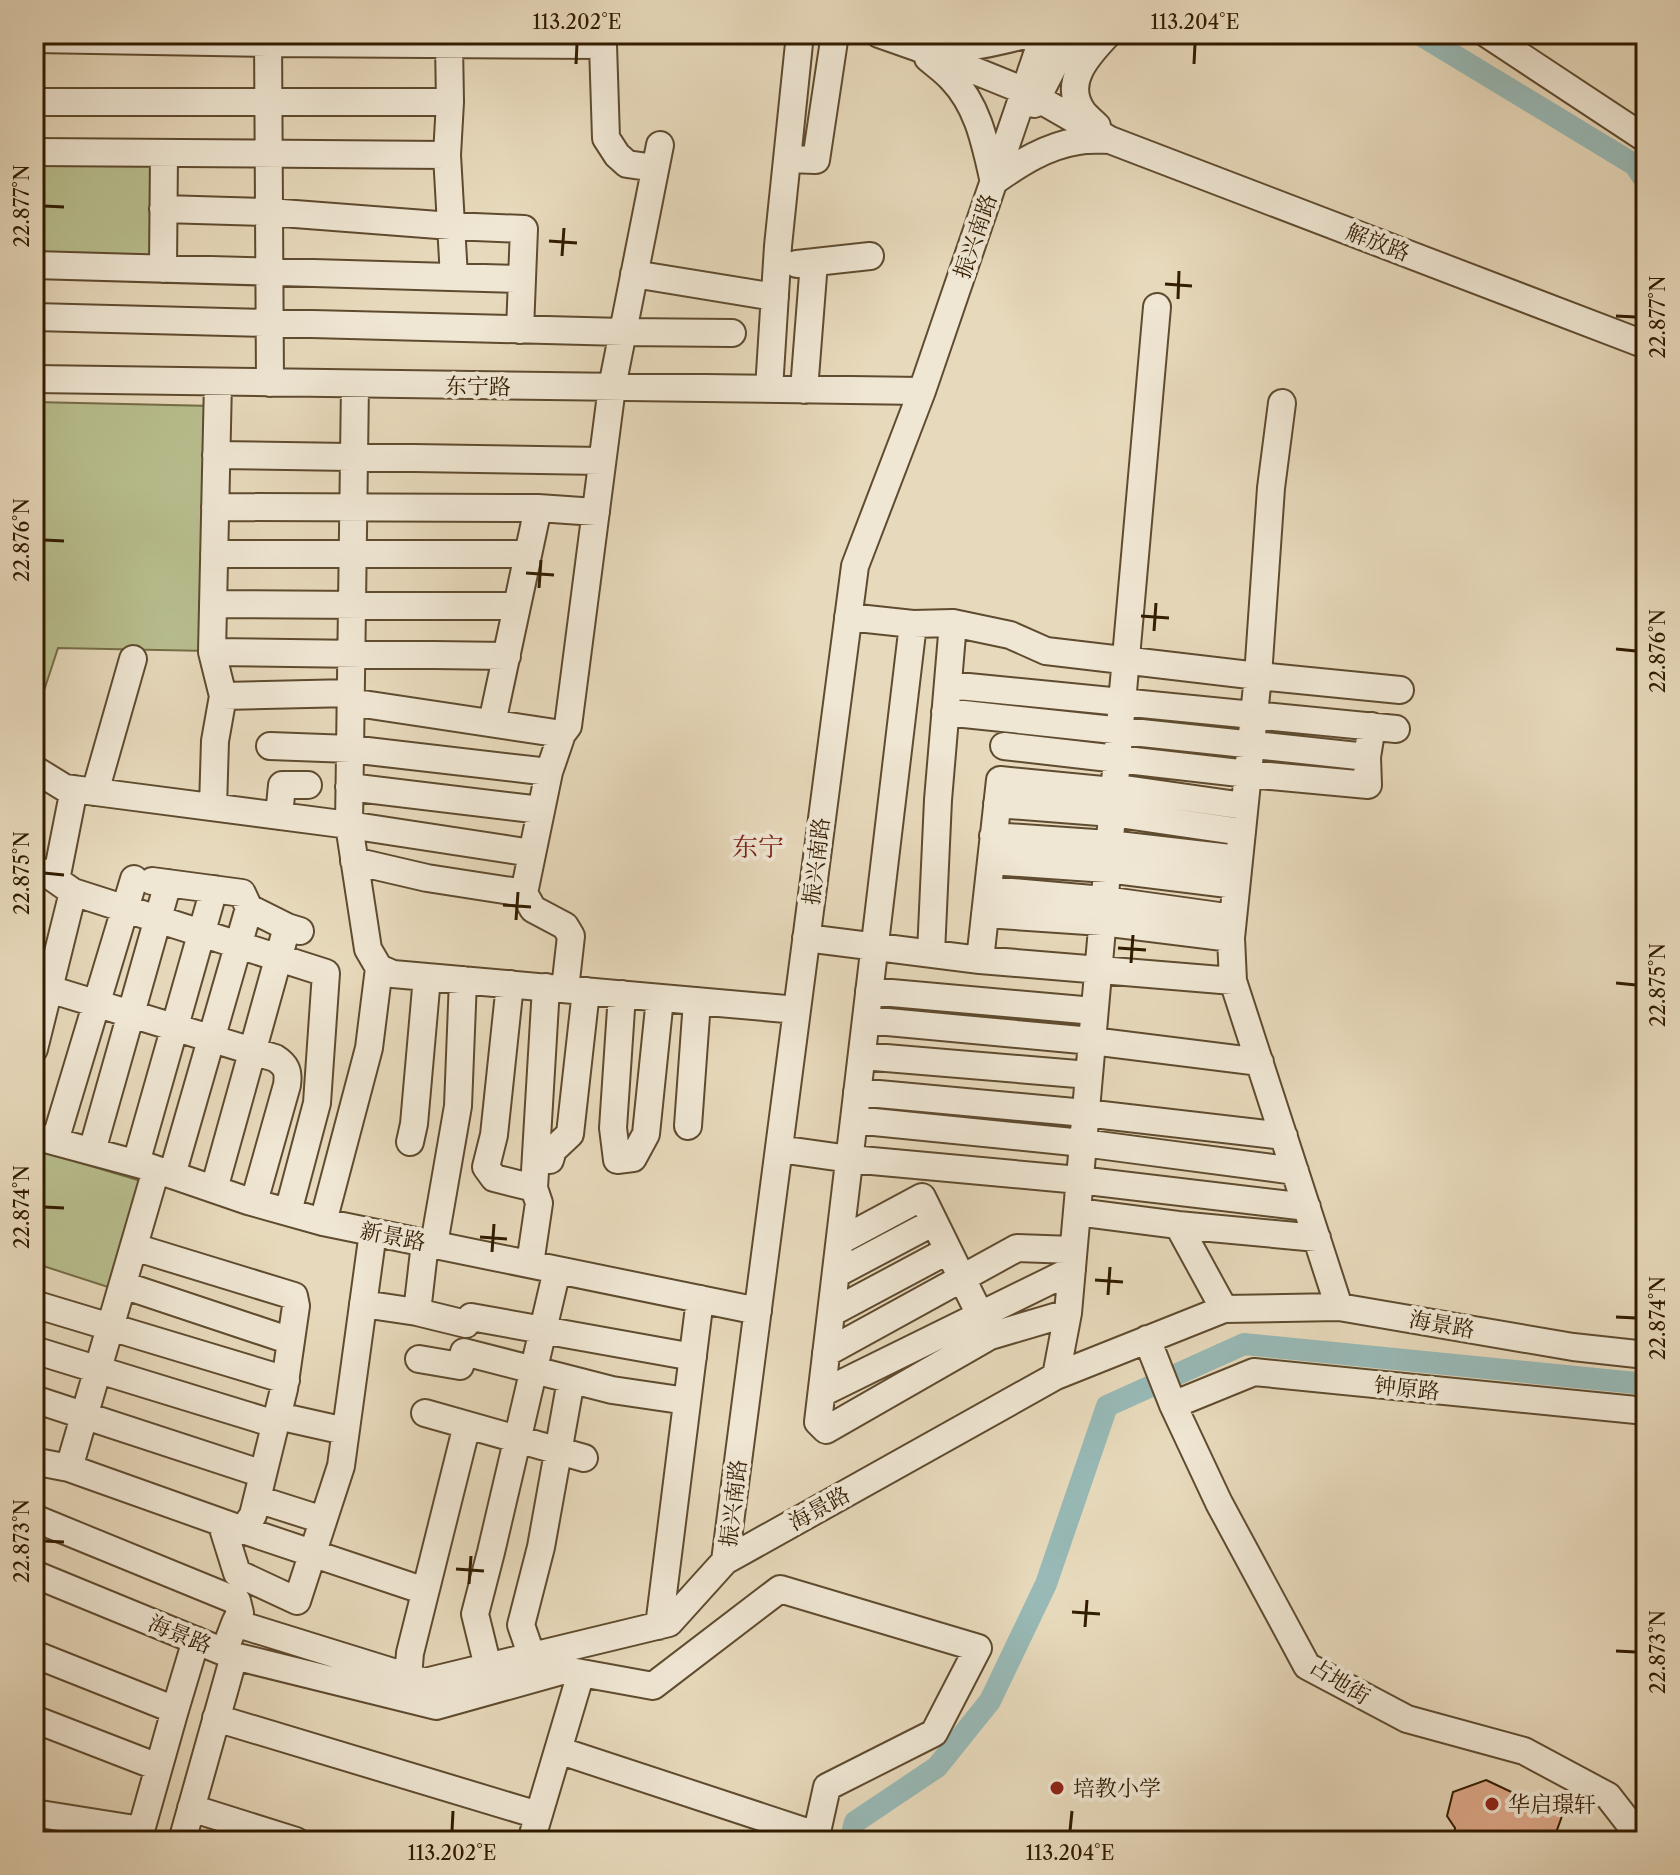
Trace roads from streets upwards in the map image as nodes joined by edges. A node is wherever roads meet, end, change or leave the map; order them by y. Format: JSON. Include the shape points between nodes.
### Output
{"nodes":[{"id":1,"x":800,"y":34,"type":"edge"},
{"id":2,"x":835,"y":34,"type":"edge"},
{"id":3,"x":879,"y":34,"type":"edge"},
{"id":4,"x":1029,"y":34,"type":"edge"},
{"id":5,"x":1108,"y":34,"type":"edge"},
{"id":6,"x":1487,"y":34,"type":"edge"},
{"id":7,"x":1055,"y":38,"type":"edge"},
{"id":8,"x":34,"y":39,"type":"edge"},
{"id":9,"x":268,"y":39,"type":"edge"},
{"id":10,"x":604,"y":40,"type":"edge"},
{"id":11,"x":449,"y":44,"type":"junction"},
{"id":12,"x":916,"y":47,"type":"junction"},
{"id":13,"x":1031,"y":95,"type":"junction"},
{"id":14,"x":34,"y":102,"type":"edge"},
{"id":15,"x":268,"y":102,"type":"junction"},
{"id":16,"x":450,"y":102,"type":"junction"},
{"id":17,"x":1646,"y":139,"type":"edge"},
{"id":18,"x":1110,"y":140,"type":"junction"},
{"id":19,"x":34,"y":152,"type":"edge"},
{"id":20,"x":164,"y":153,"type":"junction"},
{"id":21,"x":268,"y":154,"type":"junction"},
{"id":22,"x":447,"y":155,"type":"junction"},
{"id":23,"x":787,"y":159,"type":"junction"},
{"id":24,"x":993,"y":182,"type":"junction"},
{"id":25,"x":163,"y":209,"type":"junction"},
{"id":26,"x":269,"y":212,"type":"junction"},
{"id":27,"x":451,"y":226,"type":"junction"},
{"id":28,"x":870,"y":256,"type":"dead end"},
{"id":29,"x":814,"y":262,"type":"junction"},
{"id":30,"x":34,"y":265,"type":"edge"},
{"id":31,"x":777,"y":266,"type":"junction"},
{"id":32,"x":163,"y":269,"type":"junction"},
{"id":33,"x":269,"y":272,"type":"junction"},
{"id":34,"x":634,"y":274,"type":"junction"},
{"id":35,"x":454,"y":277,"type":"junction"},
{"id":36,"x":522,"y":279,"type":"junction"},
{"id":37,"x":775,"y":297,"type":"junction"},
{"id":38,"x":1157,"y":307,"type":"dead end"},
{"id":39,"x":34,"y":317,"type":"edge"},
{"id":40,"x":270,"y":323,"type":"junction"},
{"id":41,"x":520,"y":330,"type":"junction"},
{"id":42,"x":623,"y":332,"type":"junction"},
{"id":43,"x":732,"y":333,"type":"dead end"},
{"id":44,"x":1646,"y":345,"type":"edge"},
{"id":45,"x":34,"y":356,"type":"edge"},
{"id":46,"x":34,"y":379,"type":"edge"},
{"id":47,"x":218,"y":382,"type":"junction"},
{"id":48,"x":270,"y":383,"type":"junction"},
{"id":49,"x":355,"y":384,"type":"junction"},
{"id":50,"x":612,"y":387,"type":"junction"},
{"id":51,"x":769,"y":389,"type":"junction"},
{"id":52,"x":804,"y":390,"type":"junction"},
{"id":53,"x":922,"y":391,"type":"junction"},
{"id":54,"x":1282,"y":403,"type":"dead end"},
{"id":55,"x":216,"y":455,"type":"junction"},
{"id":56,"x":354,"y":457,"type":"junction"},
{"id":57,"x":602,"y":461,"type":"junction"},
{"id":58,"x":215,"y":507,"type":"junction"},
{"id":59,"x":354,"y":507,"type":"junction"},
{"id":60,"x":538,"y":508,"type":"junction"},
{"id":61,"x":596,"y":512,"type":"junction"},
{"id":62,"x":214,"y":554,"type":"junction"},
{"id":63,"x":353,"y":554,"type":"junction"},
{"id":64,"x":528,"y":554,"type":"junction"},
{"id":65,"x":213,"y":604,"type":"junction"},
{"id":66,"x":352,"y":605,"type":"junction"},
{"id":67,"x":517,"y":606,"type":"junction"},
{"id":68,"x":848,"y":617,"type":"junction"},
{"id":69,"x":953,"y":623,"type":"junction"},
{"id":70,"x":913,"y":624,"type":"junction"},
{"id":71,"x":212,"y":652,"type":"junction"},
{"id":72,"x":351,"y":654,"type":"junction"},
{"id":73,"x":507,"y":656,"type":"junction"},
{"id":74,"x":133,"y":659,"type":"dead end"},
{"id":75,"x":1125,"y":660,"type":"junction"},
{"id":76,"x":1258,"y":676,"type":"junction"},
{"id":77,"x":948,"y":685,"type":"junction"},
{"id":78,"x":1400,"y":690,"type":"dead end"},
{"id":79,"x":223,"y":696,"type":"junction"},
{"id":80,"x":350,"y":698,"type":"junction"},
{"id":81,"x":1121,"y":701,"type":"junction"},
{"id":82,"x":945,"y":712,"type":"junction"},
{"id":83,"x":1254,"y":715,"type":"junction"},
{"id":84,"x":492,"y":723,"type":"junction"},
{"id":85,"x":1119,"y":730,"type":"junction"},
{"id":86,"x":562,"y":734,"type":"junction"},
{"id":87,"x":1251,"y":744,"type":"junction"},
{"id":88,"x":270,"y":746,"type":"dead end"},
{"id":89,"x":1004,"y":746,"type":"dead end"},
{"id":90,"x":350,"y":749,"type":"junction"},
{"id":91,"x":1367,"y":757,"type":"junction"},
{"id":92,"x":1116,"y":758,"type":"junction"},
{"id":93,"x":34,"y":769,"type":"edge"},
{"id":94,"x":549,"y":772,"type":"junction"},
{"id":95,"x":1248,"y":774,"type":"junction"},
{"id":96,"x":308,"y":785,"type":"dead end"},
{"id":97,"x":349,"y":787,"type":"junction"},
{"id":98,"x":84,"y":791,"type":"junction"},
{"id":99,"x":1112,"y":802,"type":"junction"},
{"id":100,"x":213,"y":807,"type":"junction"},
{"id":101,"x":541,"y":810,"type":"junction"},
{"id":102,"x":279,"y":816,"type":"junction"},
{"id":103,"x":1243,"y":819,"type":"junction"},
{"id":104,"x":349,"y":825,"type":"junction"},
{"id":105,"x":992,"y":848,"type":"junction"},
{"id":106,"x":532,"y":853,"type":"junction"},
{"id":107,"x":1108,"y":857,"type":"junction"},
{"id":108,"x":354,"y":861,"type":"junction"},
{"id":109,"x":1238,"y":872,"type":"junction"},
{"id":110,"x":54,"y":880,"type":"edge"},
{"id":111,"x":168,"y":883,"type":"junction"},
{"id":112,"x":214,"y":889,"type":"junction"},
{"id":113,"x":524,"y":893,"type":"junction"},
{"id":114,"x":986,"y":902,"type":"junction"},
{"id":115,"x":125,"y":908,"type":"junction"},
{"id":116,"x":249,"y":908,"type":"junction"},
{"id":117,"x":1103,"y":911,"type":"junction"},
{"id":118,"x":158,"y":919,"type":"junction"},
{"id":119,"x":1232,"y":928,"type":"junction"},
{"id":120,"x":202,"y":933,"type":"junction"},
{"id":121,"x":806,"y":938,"type":"junction"},
{"id":122,"x":239,"y":945,"type":"junction"},
{"id":123,"x":875,"y":946,"type":"junction"},
{"id":124,"x":931,"y":953,"type":"junction"},
{"id":125,"x":278,"y":958,"type":"junction"},
{"id":126,"x":980,"y":960,"type":"junction"},
{"id":127,"x":379,"y":968,"type":"junction"},
{"id":128,"x":1098,"y":971,"type":"junction"},
{"id":129,"x":427,"y":977,"type":"junction"},
{"id":130,"x":463,"y":980,"type":"junction"},
{"id":131,"x":1233,"y":981,"type":"junction"},
{"id":132,"x":510,"y":984,"type":"junction"},
{"id":133,"x":49,"y":989,"type":"junction"},
{"id":134,"x":565,"y":989,"type":"junction"},
{"id":135,"x":869,"y":991,"type":"junction"},
{"id":136,"x":622,"y":994,"type":"junction"},
{"id":137,"x":660,"y":998,"type":"junction"},
{"id":138,"x":697,"y":1001,"type":"junction"},
{"id":139,"x":96,"y":1003,"type":"junction"},
{"id":140,"x":797,"y":1010,"type":"junction"},
{"id":141,"x":1094,"y":1011,"type":"junction"},
{"id":142,"x":131,"y":1014,"type":"junction"},
{"id":143,"x":866,"y":1020,"type":"junction"},
{"id":144,"x":175,"y":1027,"type":"junction"},
{"id":145,"x":212,"y":1038,"type":"junction"},
{"id":146,"x":1092,"y":1041,"type":"junction"},
{"id":147,"x":34,"y":1049,"type":"edge"},
{"id":148,"x":252,"y":1051,"type":"junction"},
{"id":149,"x":862,"y":1056,"type":"junction"},
{"id":150,"x":1260,"y":1062,"type":"junction"},
{"id":151,"x":1089,"y":1075,"type":"junction"},
{"id":152,"x":857,"y":1092,"type":"junction"},
{"id":153,"x":1085,"y":1113,"type":"junction"},
{"id":154,"x":854,"y":1120,"type":"junction"},
{"id":155,"x":571,"y":1121,"type":"junction"},
{"id":156,"x":614,"y":1125,"type":"junction"},
{"id":157,"x":688,"y":1126,"type":"dead end"},
{"id":158,"x":1284,"y":1136,"type":"junction"},
{"id":159,"x":45,"y":1138,"type":"edge"},
{"id":160,"x":410,"y":1142,"type":"dead end"},
{"id":161,"x":1083,"y":1143,"type":"junction"},
{"id":162,"x":779,"y":1149,"type":"junction"},
{"id":163,"x":92,"y":1151,"type":"junction"},
{"id":164,"x":536,"y":1159,"type":"junction"},
{"id":165,"x":850,"y":1159,"type":"junction"},
{"id":166,"x":155,"y":1169,"type":"junction"},
{"id":167,"x":1295,"y":1171,"type":"junction"},
{"id":168,"x":1079,"y":1180,"type":"junction"},
{"id":169,"x":534,"y":1188,"type":"junction"},
{"id":170,"x":214,"y":1189,"type":"junction"},
{"id":171,"x":254,"y":1202,"type":"junction"},
{"id":172,"x":1307,"y":1207,"type":"junction"},
{"id":173,"x":288,"y":1212,"type":"junction"},
{"id":174,"x":1077,"y":1212,"type":"junction"},
{"id":175,"x":323,"y":1222,"type":"junction"},
{"id":176,"x":934,"y":1222,"type":"junction"},
{"id":177,"x":1178,"y":1225,"type":"junction"},
{"id":178,"x":373,"y":1232,"type":"junction"},
{"id":179,"x":1317,"y":1238,"type":"junction"},
{"id":180,"x":840,"y":1241,"type":"junction"},
{"id":181,"x":430,"y":1243,"type":"junction"},
{"id":182,"x":134,"y":1247,"type":"junction"},
{"id":183,"x":947,"y":1251,"type":"junction"},
{"id":184,"x":1072,"y":1260,"type":"junction"},
{"id":185,"x":530,"y":1264,"type":"junction"},
{"id":186,"x":557,"y":1270,"type":"junction"},
{"id":187,"x":836,"y":1274,"type":"junction"},
{"id":188,"x":962,"y":1279,"type":"junction"},
{"id":189,"x":123,"y":1285,"type":"junction"},
{"id":190,"x":700,"y":1299,"type":"junction"},
{"id":191,"x":34,"y":1304,"type":"edge"},
{"id":192,"x":363,"y":1304,"type":"junction"},
{"id":193,"x":1339,"y":1307,"type":"junction"},
{"id":194,"x":1224,"y":1309,"type":"junction"},
{"id":195,"x":758,"y":1311,"type":"junction"},
{"id":196,"x":417,"y":1312,"type":"junction"},
{"id":197,"x":831,"y":1313,"type":"junction"},
{"id":198,"x":1068,"y":1313,"type":"junction"},
{"id":199,"x":985,"y":1325,"type":"junction"},
{"id":200,"x":110,"y":1327,"type":"junction"},
{"id":201,"x":543,"y":1330,"type":"junction"},
{"id":202,"x":1147,"y":1339,"type":"junction"},
{"id":203,"x":291,"y":1341,"type":"junction"},
{"id":204,"x":34,"y":1350,"type":"edge"},
{"id":205,"x":826,"y":1353,"type":"junction"},
{"id":206,"x":1646,"y":1355,"type":"edge"},
{"id":207,"x":693,"y":1357,"type":"junction"},
{"id":208,"x":419,"y":1359,"type":"dead end"},
{"id":209,"x":98,"y":1370,"type":"junction"},
{"id":210,"x":534,"y":1370,"type":"junction"},
{"id":211,"x":1056,"y":1376,"type":"junction"},
{"id":212,"x":286,"y":1380,"type":"junction"},
{"id":213,"x":571,"y":1380,"type":"junction"},
{"id":214,"x":1166,"y":1386,"type":"junction"},
{"id":215,"x":822,"y":1393,"type":"junction"},
{"id":216,"x":34,"y":1399,"type":"edge"},
{"id":217,"x":687,"y":1401,"type":"junction"},
{"id":218,"x":1646,"y":1411,"type":"edge"},
{"id":219,"x":425,"y":1413,"type":"dead end"},
{"id":220,"x":84,"y":1416,"type":"junction"},
{"id":221,"x":276,"y":1420,"type":"junction"},
{"id":222,"x":467,"y":1425,"type":"junction"},
{"id":223,"x":345,"y":1431,"type":"junction"},
{"id":224,"x":517,"y":1439,"type":"junction"},
{"id":225,"x":558,"y":1450,"type":"junction"},
{"id":226,"x":584,"y":1458,"type":"dead end"},
{"id":227,"x":34,"y":1464,"type":"edge"},
{"id":228,"x":69,"y":1468,"type":"junction"},
{"id":229,"x":260,"y":1487,"type":"junction"},
{"id":230,"x":34,"y":1518,"type":"edge"},
{"id":231,"x":323,"y":1520,"type":"junction"},
{"id":232,"x":232,"y":1526,"type":"junction"},
{"id":233,"x":313,"y":1553,"type":"junction"},
{"id":234,"x":725,"y":1561,"type":"junction"},
{"id":235,"x":34,"y":1574,"type":"edge"},
{"id":236,"x":425,"y":1591,"type":"junction"},
{"id":237,"x":235,"y":1623,"type":"junction"},
{"id":238,"x":659,"y":1626,"type":"junction"},
{"id":239,"x":196,"y":1640,"type":"junction"},
{"id":240,"x":34,"y":1654,"type":"edge"},
{"id":241,"x":229,"y":1654,"type":"junction"},
{"id":242,"x":532,"y":1657,"type":"junction"},
{"id":243,"x":488,"y":1667,"type":"junction"},
{"id":244,"x":581,"y":1673,"type":"junction"},
{"id":245,"x":408,"y":1677,"type":"junction"},
{"id":246,"x":175,"y":1710,"type":"junction"},
{"id":247,"x":216,"y":1718,"type":"junction"},
{"id":248,"x":34,"y":1719,"type":"edge"},
{"id":249,"x":558,"y":1750,"type":"junction"},
{"id":250,"x":158,"y":1767,"type":"junction"},
{"id":251,"x":191,"y":1808,"type":"junction"},
{"id":252,"x":34,"y":1813,"type":"edge"},
{"id":253,"x":538,"y":1833,"type":"edge"},
{"id":254,"x":139,"y":1835,"type":"edge"},
{"id":255,"x":815,"y":1838,"type":"edge"},
{"id":256,"x":182,"y":1841,"type":"edge"},
{"id":257,"x":296,"y":1841,"type":"edge"},
{"id":258,"x":1643,"y":1841,"type":"edge"}],
"edges":[{"from":1,"to":23,"type":"street"},
{"from":2,"to":23,"type":"street","via":[[816,160]]},
{"from":3,"to":12,"type":"street"},
{"from":4,"to":12,"type":"street","via":[[977,46]]},
{"from":5,"to":7,"type":"street"},
{"from":5,"to":18,"type":"street","via":[[1090,52],[1075,86],[1082,111]]},
{"from":6,"to":17,"type":"street"},
{"from":7,"to":13,"type":"street","name":"振兴南路"},
{"from":8,"to":9,"type":"street"},
{"from":9,"to":11,"type":"street"},
{"from":9,"to":15,"type":"street"},
{"from":10,"to":11,"type":"street"},
{"from":10,"to":34,"type":"street","via":[[606,138],[627,164],[658,156]]},
{"from":11,"to":16,"type":"street"},
{"from":12,"to":13,"type":"street","name":"解放路"},
{"from":12,"to":24,"type":"street","via":[[968,100],[987,146]]},
{"from":13,"to":18,"type":"street","name":"解放路"},
{"from":13,"to":24,"type":"street","name":"振兴南路"},
{"from":14,"to":15,"type":"street"},
{"from":15,"to":16,"type":"street"},
{"from":15,"to":21,"type":"street"},
{"from":16,"to":22,"type":"street"},
{"from":18,"to":24,"type":"street","via":[[1080,140],[1048,149]]},
{"from":18,"to":44,"type":"street","name":"解放路"},
{"from":19,"to":20,"type":"street"},
{"from":20,"to":21,"type":"street"},
{"from":20,"to":25,"type":"street"},
{"from":21,"to":22,"type":"street"},
{"from":21,"to":26,"type":"street"},
{"from":22,"to":27,"type":"street"},
{"from":23,"to":31,"type":"street"},
{"from":24,"to":53,"type":"street","name":"振兴南路"},
{"from":25,"to":26,"type":"street"},
{"from":25,"to":32,"type":"street"},
{"from":26,"to":27,"type":"street"},
{"from":26,"to":33,"type":"street"},
{"from":27,"to":35,"type":"street"},
{"from":27,"to":36,"type":"street","via":[[524,229]]},
{"from":28,"to":29,"type":"street"},
{"from":29,"to":31,"type":"street"},
{"from":29,"to":52,"type":"street"},
{"from":30,"to":32,"type":"street"},
{"from":31,"to":37,"type":"street"},
{"from":32,"to":33,"type":"street"},
{"from":33,"to":35,"type":"street"},
{"from":33,"to":40,"type":"street"},
{"from":34,"to":37,"type":"street"},
{"from":34,"to":42,"type":"street"},
{"from":35,"to":36,"type":"street"},
{"from":36,"to":41,"type":"street"},
{"from":37,"to":51,"type":"street"},
{"from":38,"to":75,"type":"street"},
{"from":39,"to":40,"type":"street"},
{"from":40,"to":41,"type":"street"},
{"from":40,"to":48,"type":"street"},
{"from":41,"to":42,"type":"street"},
{"from":42,"to":43,"type":"street"},
{"from":42,"to":50,"type":"street"},
{"from":45,"to":46,"type":"street"},
{"from":46,"to":47,"type":"street","name":"东宁路"},
{"from":47,"to":48,"type":"street","name":"东宁路"},
{"from":47,"to":55,"type":"street"},
{"from":48,"to":49,"type":"street","name":"东宁路"},
{"from":49,"to":50,"type":"street","name":"东宁路"},
{"from":49,"to":56,"type":"street"},
{"from":50,"to":51,"type":"street","name":"东宁路"},
{"from":50,"to":57,"type":"street"},
{"from":51,"to":52,"type":"street","name":"东宁路"},
{"from":52,"to":53,"type":"street","name":"东宁路"},
{"from":53,"to":68,"type":"street","name":"振兴南路","via":[[855,566]]},
{"from":54,"to":76,"type":"street"},
{"from":55,"to":56,"type":"street"},
{"from":55,"to":58,"type":"street"},
{"from":56,"to":57,"type":"street"},
{"from":56,"to":59,"type":"street"},
{"from":57,"to":61,"type":"street"},
{"from":58,"to":59,"type":"street"},
{"from":58,"to":62,"type":"street"},
{"from":59,"to":60,"type":"street"},
{"from":59,"to":63,"type":"street"},
{"from":60,"to":61,"type":"street"},
{"from":60,"to":64,"type":"street"},
{"from":61,"to":86,"type":"street","via":[[568,726]]},
{"from":62,"to":63,"type":"street"},
{"from":62,"to":65,"type":"street"},
{"from":63,"to":64,"type":"street"},
{"from":63,"to":66,"type":"street"},
{"from":64,"to":67,"type":"street"},
{"from":65,"to":66,"type":"street"},
{"from":65,"to":71,"type":"street"},
{"from":66,"to":67,"type":"street"},
{"from":66,"to":72,"type":"street"},
{"from":67,"to":73,"type":"street"},
{"from":68,"to":70,"type":"street"},
{"from":68,"to":121,"type":"street","name":"振兴南路"},
{"from":69,"to":70,"type":"street"},
{"from":69,"to":75,"type":"street","via":[[1010,635],[1046,651]]},
{"from":69,"to":77,"type":"street"},
{"from":70,"to":123,"type":"street"},
{"from":71,"to":72,"type":"street"},
{"from":71,"to":79,"type":"street"},
{"from":72,"to":73,"type":"street"},
{"from":72,"to":80,"type":"street"},
{"from":73,"to":84,"type":"street"},
{"from":74,"to":98,"type":"street"},
{"from":75,"to":76,"type":"street"},
{"from":75,"to":81,"type":"street"},
{"from":76,"to":78,"type":"street"},
{"from":76,"to":83,"type":"street"},
{"from":77,"to":81,"type":"street"},
{"from":77,"to":82,"type":"street"},
{"from":79,"to":80,"type":"street"},
{"from":79,"to":100,"type":"street"},
{"from":80,"to":84,"type":"street"},
{"from":80,"to":90,"type":"street"},
{"from":81,"to":83,"type":"street"},
{"from":81,"to":85,"type":"street"},
{"from":82,"to":85,"type":"street"},
{"from":82,"to":124,"type":"street"},
{"from":83,"to":87,"type":"street"},
{"from":83,"to":91,"type":"street","via":[[1384,727]]},
{"from":84,"to":86,"type":"street"},
{"from":85,"to":87,"type":"street"},
{"from":85,"to":92,"type":"street"},
{"from":86,"to":94,"type":"street"},
{"from":87,"to":91,"type":"street"},
{"from":87,"to":95,"type":"street"},
{"from":88,"to":90,"type":"street"},
{"from":89,"to":92,"type":"street"},
{"from":90,"to":94,"type":"street"},
{"from":90,"to":97,"type":"street"},
{"from":91,"to":95,"type":"street","via":[[1368,785]]},
{"from":92,"to":95,"type":"street"},
{"from":92,"to":99,"type":"street"},
{"from":93,"to":98,"type":"street","via":[[65,788]]},
{"from":94,"to":101,"type":"street"},
{"from":95,"to":103,"type":"street"},
{"from":96,"to":102,"type":"street","via":[[282,785]]},
{"from":97,"to":101,"type":"street"},
{"from":97,"to":104,"type":"street"},
{"from":98,"to":100,"type":"street"},
{"from":98,"to":110,"type":"street"},
{"from":99,"to":103,"type":"street","via":[[1118,788]]},
{"from":99,"to":105,"type":"street","via":[[1000,780]]},
{"from":99,"to":107,"type":"street"},
{"from":100,"to":102,"type":"street"},
{"from":101,"to":106,"type":"street"},
{"from":102,"to":104,"type":"street"},
{"from":103,"to":109,"type":"street"},
{"from":104,"to":106,"type":"street"},
{"from":104,"to":108,"type":"street"},
{"from":105,"to":107,"type":"street"},
{"from":105,"to":114,"type":"street"},
{"from":106,"to":113,"type":"street"},
{"from":107,"to":109,"type":"street"},
{"from":107,"to":117,"type":"street"},
{"from":108,"to":113,"type":"street"},
{"from":108,"to":127,"type":"street","via":[[368,949]]},
{"from":109,"to":119,"type":"street"},
{"from":110,"to":115,"type":"street"},
{"from":110,"to":133,"type":"street"},
{"from":111,"to":112,"type":"street"},
{"from":111,"to":115,"type":"street","via":[[129,878]]},
{"from":111,"to":118,"type":"street"},
{"from":112,"to":116,"type":"street","via":[[242,893]]},
{"from":112,"to":120,"type":"street"},
{"from":113,"to":134,"type":"street","via":[[533,909],[565,926],[571,936]]},
{"from":114,"to":117,"type":"street"},
{"from":114,"to":126,"type":"street"},
{"from":115,"to":118,"type":"street"},
{"from":115,"to":139,"type":"street"},
{"from":116,"to":122,"type":"street"},
{"from":116,"to":125,"type":"street","via":[[293,929]]},
{"from":117,"to":119,"type":"street"},
{"from":117,"to":128,"type":"street"},
{"from":118,"to":120,"type":"street"},
{"from":118,"to":142,"type":"street"},
{"from":119,"to":131,"type":"street"},
{"from":120,"to":122,"type":"street"},
{"from":120,"to":144,"type":"street"},
{"from":121,"to":123,"type":"street"},
{"from":121,"to":140,"type":"street","name":"振兴南路"},
{"from":122,"to":125,"type":"street"},
{"from":122,"to":145,"type":"street"},
{"from":123,"to":124,"type":"street"},
{"from":123,"to":135,"type":"street"},
{"from":124,"to":126,"type":"street"},
{"from":125,"to":148,"type":"street"},
{"from":125,"to":173,"type":"street","via":[[326,973],[317,1103]]},
{"from":126,"to":128,"type":"street"},
{"from":127,"to":129,"type":"street"},
{"from":127,"to":175,"type":"street","via":[[369,1048]]},
{"from":128,"to":131,"type":"street"},
{"from":128,"to":141,"type":"street"},
{"from":129,"to":130,"type":"street"},
{"from":129,"to":160,"type":"street"},
{"from":130,"to":132,"type":"street"},
{"from":130,"to":181,"type":"street","via":[[458,1106]]},
{"from":131,"to":150,"type":"street"},
{"from":132,"to":134,"type":"street"},
{"from":132,"to":169,"type":"street","via":[[486,1167],[494,1178]]},
{"from":133,"to":139,"type":"street"},
{"from":133,"to":147,"type":"street"},
{"from":134,"to":136,"type":"street"},
{"from":134,"to":155,"type":"street"},
{"from":134,"to":164,"type":"street"},
{"from":135,"to":141,"type":"street"},
{"from":135,"to":143,"type":"street"},
{"from":136,"to":137,"type":"street"},
{"from":136,"to":156,"type":"street"},
{"from":137,"to":138,"type":"street"},
{"from":137,"to":156,"type":"street","via":[[646,1134],[633,1158],[617,1160]]},
{"from":138,"to":140,"type":"street"},
{"from":138,"to":157,"type":"street"},
{"from":139,"to":142,"type":"street"},
{"from":139,"to":159,"type":"street"},
{"from":140,"to":162,"type":"street","name":"振兴南路"},
{"from":141,"to":146,"type":"street"},
{"from":142,"to":144,"type":"street"},
{"from":142,"to":163,"type":"street"},
{"from":143,"to":146,"type":"street"},
{"from":143,"to":149,"type":"street"},
{"from":144,"to":145,"type":"street"},
{"from":144,"to":166,"type":"street"},
{"from":145,"to":148,"type":"street"},
{"from":145,"to":166,"type":"street"},
{"from":146,"to":150,"type":"street"},
{"from":146,"to":151,"type":"street"},
{"from":148,"to":170,"type":"street"},
{"from":148,"to":171,"type":"street","via":[[282,1062],[288,1075]]},
{"from":149,"to":151,"type":"street"},
{"from":149,"to":152,"type":"street"},
{"from":150,"to":158,"type":"street"},
{"from":151,"to":153,"type":"street"},
{"from":152,"to":153,"type":"street"},
{"from":152,"to":154,"type":"street"},
{"from":153,"to":158,"type":"street"},
{"from":153,"to":161,"type":"street"},
{"from":154,"to":161,"type":"street"},
{"from":154,"to":165,"type":"street"},
{"from":155,"to":156,"type":"street"},
{"from":155,"to":164,"type":"street","via":[[570,1134],[550,1160]]},
{"from":158,"to":167,"type":"street"},
{"from":159,"to":163,"type":"street","name":"新景路"},
{"from":161,"to":167,"type":"street"},
{"from":161,"to":168,"type":"street"},
{"from":162,"to":165,"type":"street"},
{"from":162,"to":195,"type":"street","name":"振兴南路"},
{"from":163,"to":166,"type":"street","name":"新景路"},
{"from":164,"to":169,"type":"street"},
{"from":165,"to":168,"type":"street"},
{"from":165,"to":180,"type":"street"},
{"from":166,"to":170,"type":"street","name":"新景路"},
{"from":166,"to":182,"type":"street"},
{"from":167,"to":172,"type":"street"},
{"from":168,"to":172,"type":"street"},
{"from":168,"to":174,"type":"street"},
{"from":169,"to":185,"type":"street","via":[[539,1203]]},
{"from":170,"to":171,"type":"street","name":"新景路"},
{"from":171,"to":173,"type":"street","name":"新景路"},
{"from":172,"to":179,"type":"street"},
{"from":173,"to":175,"type":"street","name":"新景路"},
{"from":174,"to":177,"type":"street"},
{"from":174,"to":184,"type":"street"},
{"from":175,"to":178,"type":"street","name":"新景路"},
{"from":176,"to":180,"type":"street","via":[[922,1197]]},
{"from":176,"to":183,"type":"street"},
{"from":176,"to":187,"type":"street"},
{"from":177,"to":179,"type":"street"},
{"from":177,"to":194,"type":"street"},
{"from":178,"to":181,"type":"street","name":"新景路"},
{"from":178,"to":192,"type":"street"},
{"from":179,"to":193,"type":"street"},
{"from":180,"to":187,"type":"street"},
{"from":181,"to":185,"type":"street","name":"新景路"},
{"from":181,"to":196,"type":"street"},
{"from":182,"to":189,"type":"street"},
{"from":182,"to":203,"type":"street","via":[[294,1296]]},
{"from":183,"to":188,"type":"street"},
{"from":183,"to":197,"type":"street"},
{"from":184,"to":188,"type":"street","via":[[1017,1248]]},
{"from":184,"to":198,"type":"street"},
{"from":184,"to":199,"type":"street"},
{"from":185,"to":186,"type":"street","name":"新景路"},
{"from":186,"to":190,"type":"street","name":"新景路"},
{"from":186,"to":201,"type":"street"},
{"from":187,"to":197,"type":"street"},
{"from":188,"to":199,"type":"street"},
{"from":188,"to":205,"type":"street"},
{"from":189,"to":200,"type":"street"},
{"from":189,"to":203,"type":"street"},
{"from":190,"to":195,"type":"street","name":"新景路"},
{"from":190,"to":207,"type":"street"},
{"from":191,"to":200,"type":"street"},
{"from":192,"to":196,"type":"street"},
{"from":192,"to":223,"type":"street"},
{"from":193,"to":194,"type":"street","name":"海景路"},
{"from":193,"to":206,"type":"street","name":"海景路"},
{"from":194,"to":202,"type":"street","name":"海景路"},
{"from":195,"to":234,"type":"street","name":"振兴南路"},
{"from":196,"to":201,"type":"street","via":[[466,1324],[471,1317]]},
{"from":197,"to":205,"type":"street"},
{"from":198,"to":199,"type":"street"},
{"from":198,"to":211,"type":"street"},
{"from":199,"to":215,"type":"street"},
{"from":199,"to":215,"type":"street","via":[[826,1430],[818,1422]]},
{"from":200,"to":209,"type":"street"},
{"from":200,"to":212,"type":"street"},
{"from":201,"to":207,"type":"street"},
{"from":201,"to":210,"type":"street"},
{"from":202,"to":211,"type":"street","name":"海景路"},
{"from":202,"to":214,"type":"street","name":"占地街"},
{"from":203,"to":212,"type":"street"},
{"from":204,"to":209,"type":"street"},
{"from":205,"to":215,"type":"street"},
{"from":207,"to":217,"type":"street"},
{"from":208,"to":210,"type":"street","via":[[460,1366],[464,1352]]},
{"from":209,"to":220,"type":"street"},
{"from":209,"to":221,"type":"street"},
{"from":210,"to":213,"type":"street"},
{"from":210,"to":224,"type":"street"},
{"from":211,"to":234,"type":"street","name":"海景路"},
{"from":212,"to":221,"type":"street"},
{"from":213,"to":217,"type":"street"},
{"from":213,"to":225,"type":"street"},
{"from":214,"to":218,"type":"street","name":"钟原路","via":[[1254,1372]]},
{"from":214,"to":258,"type":"street","name":"占地街","via":[[1219,1503],[1307,1666],[1407,1719],[1524,1751],[1608,1796]]},
{"from":216,"to":220,"type":"street"},
{"from":217,"to":238,"type":"street"},
{"from":219,"to":222,"type":"street"},
{"from":220,"to":228,"type":"street"},
{"from":220,"to":229,"type":"street"},
{"from":221,"to":223,"type":"street"},
{"from":221,"to":229,"type":"street"},
{"from":222,"to":224,"type":"street"},
{"from":222,"to":236,"type":"street"},
{"from":223,"to":231,"type":"street","via":[[341,1466]]},
{"from":224,"to":225,"type":"street"},
{"from":224,"to":243,"type":"street","via":[[475,1614]]},
{"from":225,"to":226,"type":"street"},
{"from":225,"to":242,"type":"street","via":[[521,1625]]},
{"from":227,"to":228,"type":"street"},
{"from":228,"to":232,"type":"street"},
{"from":229,"to":231,"type":"street"},
{"from":229,"to":232,"type":"street","via":[[253,1515]]},
{"from":230,"to":237,"type":"street","via":[[237,1601],[240,1613]]},
{"from":231,"to":233,"type":"street"},
{"from":232,"to":233,"type":"street"},
{"from":232,"to":233,"type":"street","via":[[237,1573],[297,1601]]},
{"from":233,"to":236,"type":"street"},
{"from":234,"to":238,"type":"street","name":"海景路","via":[[669,1623]]},
{"from":235,"to":239,"type":"street","name":"海景路"},
{"from":236,"to":245,"type":"street"},
{"from":237,"to":241,"type":"street","name":"海景路"},
{"from":237,"to":245,"type":"street","name":"海景路"},
{"from":238,"to":242,"type":"street","name":"海景路"},
{"from":239,"to":241,"type":"street","name":"海景路"},
{"from":239,"to":246,"type":"street"},
{"from":240,"to":246,"type":"street"},
{"from":241,"to":244,"type":"street","via":[[436,1706],[565,1670]]},
{"from":241,"to":247,"type":"street"},
{"from":242,"to":243,"type":"street","name":"海景路"},
{"from":243,"to":245,"type":"street","name":"海景路","via":[[425,1682]]},
{"from":244,"to":249,"type":"street"},
{"from":244,"to":255,"type":"street","via":[[653,1686],[780,1589],[978,1648],[934,1733],[827,1787]]},
{"from":246,"to":250,"type":"street"},
{"from":247,"to":251,"type":"street"},
{"from":247,"to":253,"type":"street"},
{"from":248,"to":250,"type":"street"},
{"from":249,"to":253,"type":"street"},
{"from":249,"to":255,"type":"street"},
{"from":250,"to":254,"type":"street"},
{"from":251,"to":256,"type":"street"},
{"from":251,"to":257,"type":"street"},
{"from":252,"to":254,"type":"street"}]}
